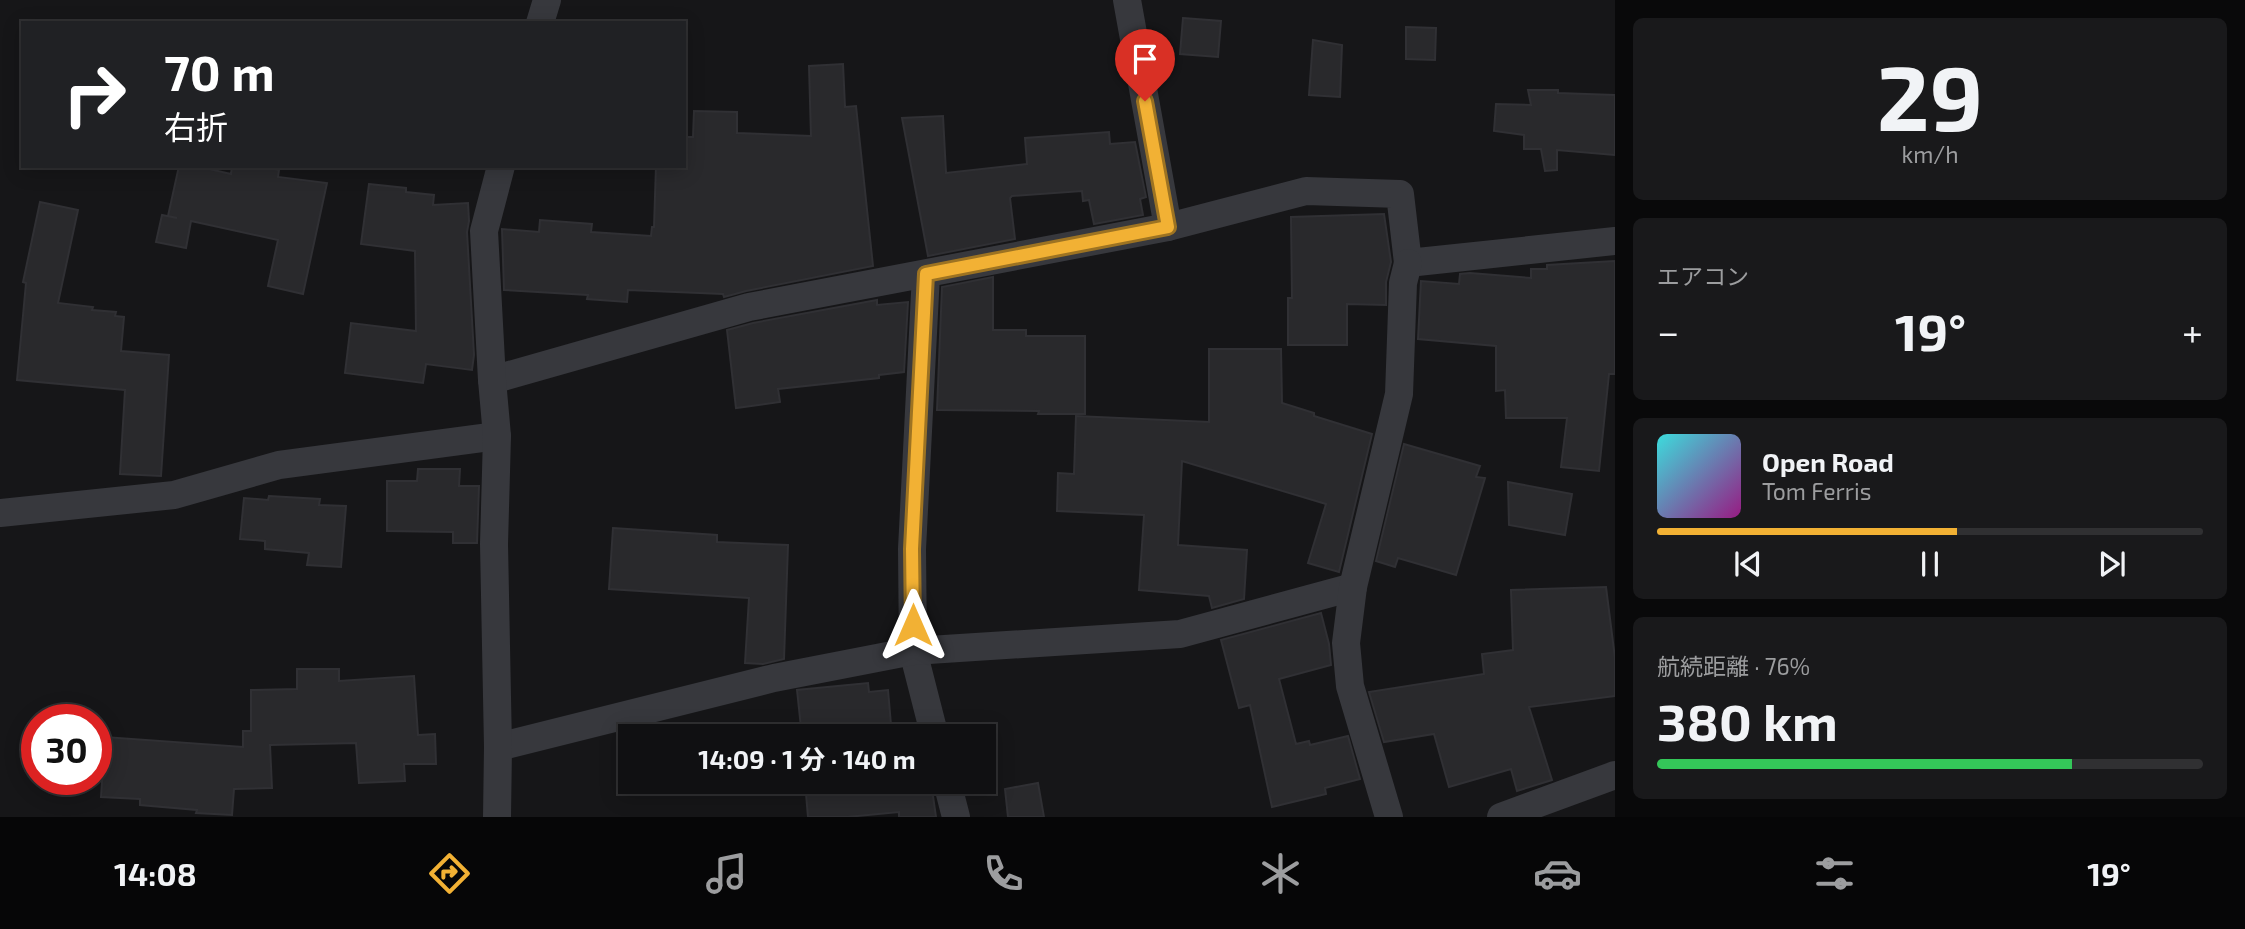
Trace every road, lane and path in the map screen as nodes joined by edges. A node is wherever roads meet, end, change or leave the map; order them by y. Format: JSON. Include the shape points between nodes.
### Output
{"nodes":[{"id":1,"x":547,"y":0,"type":"edge"},
{"id":2,"x":1127,"y":0,"type":"edge"},
{"id":3,"x":542,"y":21,"type":"edge"},
{"id":4,"x":501,"y":168,"type":"edge"},
{"id":5,"x":1168,"y":227,"type":"junction"},
{"id":6,"x":1615,"y":241,"type":"edge"},
{"id":7,"x":1408,"y":262,"type":"junction"},
{"id":8,"x":926,"y":274,"type":"junction"},
{"id":9,"x":492,"y":380,"type":"junction"},
{"id":10,"x":497,"y":436,"type":"junction"},
{"id":11,"x":0,"y":513,"type":"edge"},
{"id":12,"x":1353,"y":587,"type":"junction"},
{"id":13,"x":913,"y":651,"type":"junction"},
{"id":14,"x":932,"y":724,"type":"edge"},
{"id":15,"x":498,"y":747,"type":"junction"},
{"id":16,"x":1615,"y":775,"type":"edge"},
{"id":17,"x":950,"y":794,"type":"edge"},
{"id":18,"x":497,"y":817,"type":"edge"},
{"id":19,"x":956,"y":817,"type":"edge"},
{"id":20,"x":1389,"y":817,"type":"edge"},
{"id":21,"x":1501,"y":817,"type":"edge"}],
"edges":[{"from":1,"to":3,"type":"street"},
{"from":2,"to":5,"type":"street"},
{"from":4,"to":9,"type":"street","via":[[485,231]]},
{"from":5,"to":7,"type":"street","via":[[1306,191],[1400,194]]},
{"from":5,"to":8,"type":"street"},
{"from":6,"to":7,"type":"street"},
{"from":7,"to":12,"type":"street","via":[[1399,394]]},
{"from":8,"to":9,"type":"street","via":[[749,307]]},
{"from":8,"to":13,"type":"street","via":[[912,549]]},
{"from":9,"to":10,"type":"street"},
{"from":10,"to":11,"type":"street","via":[[279,465],[174,495]]},
{"from":10,"to":15,"type":"street"},
{"from":12,"to":13,"type":"street","via":[[1180,634]]},
{"from":12,"to":20,"type":"street","via":[[1346,643],[1350,687]]},
{"from":13,"to":14,"type":"street"},
{"from":13,"to":15,"type":"street","via":[[774,678]]},
{"from":15,"to":18,"type":"street"},
{"from":16,"to":21,"type":"street"},
{"from":17,"to":19,"type":"street"}]}
